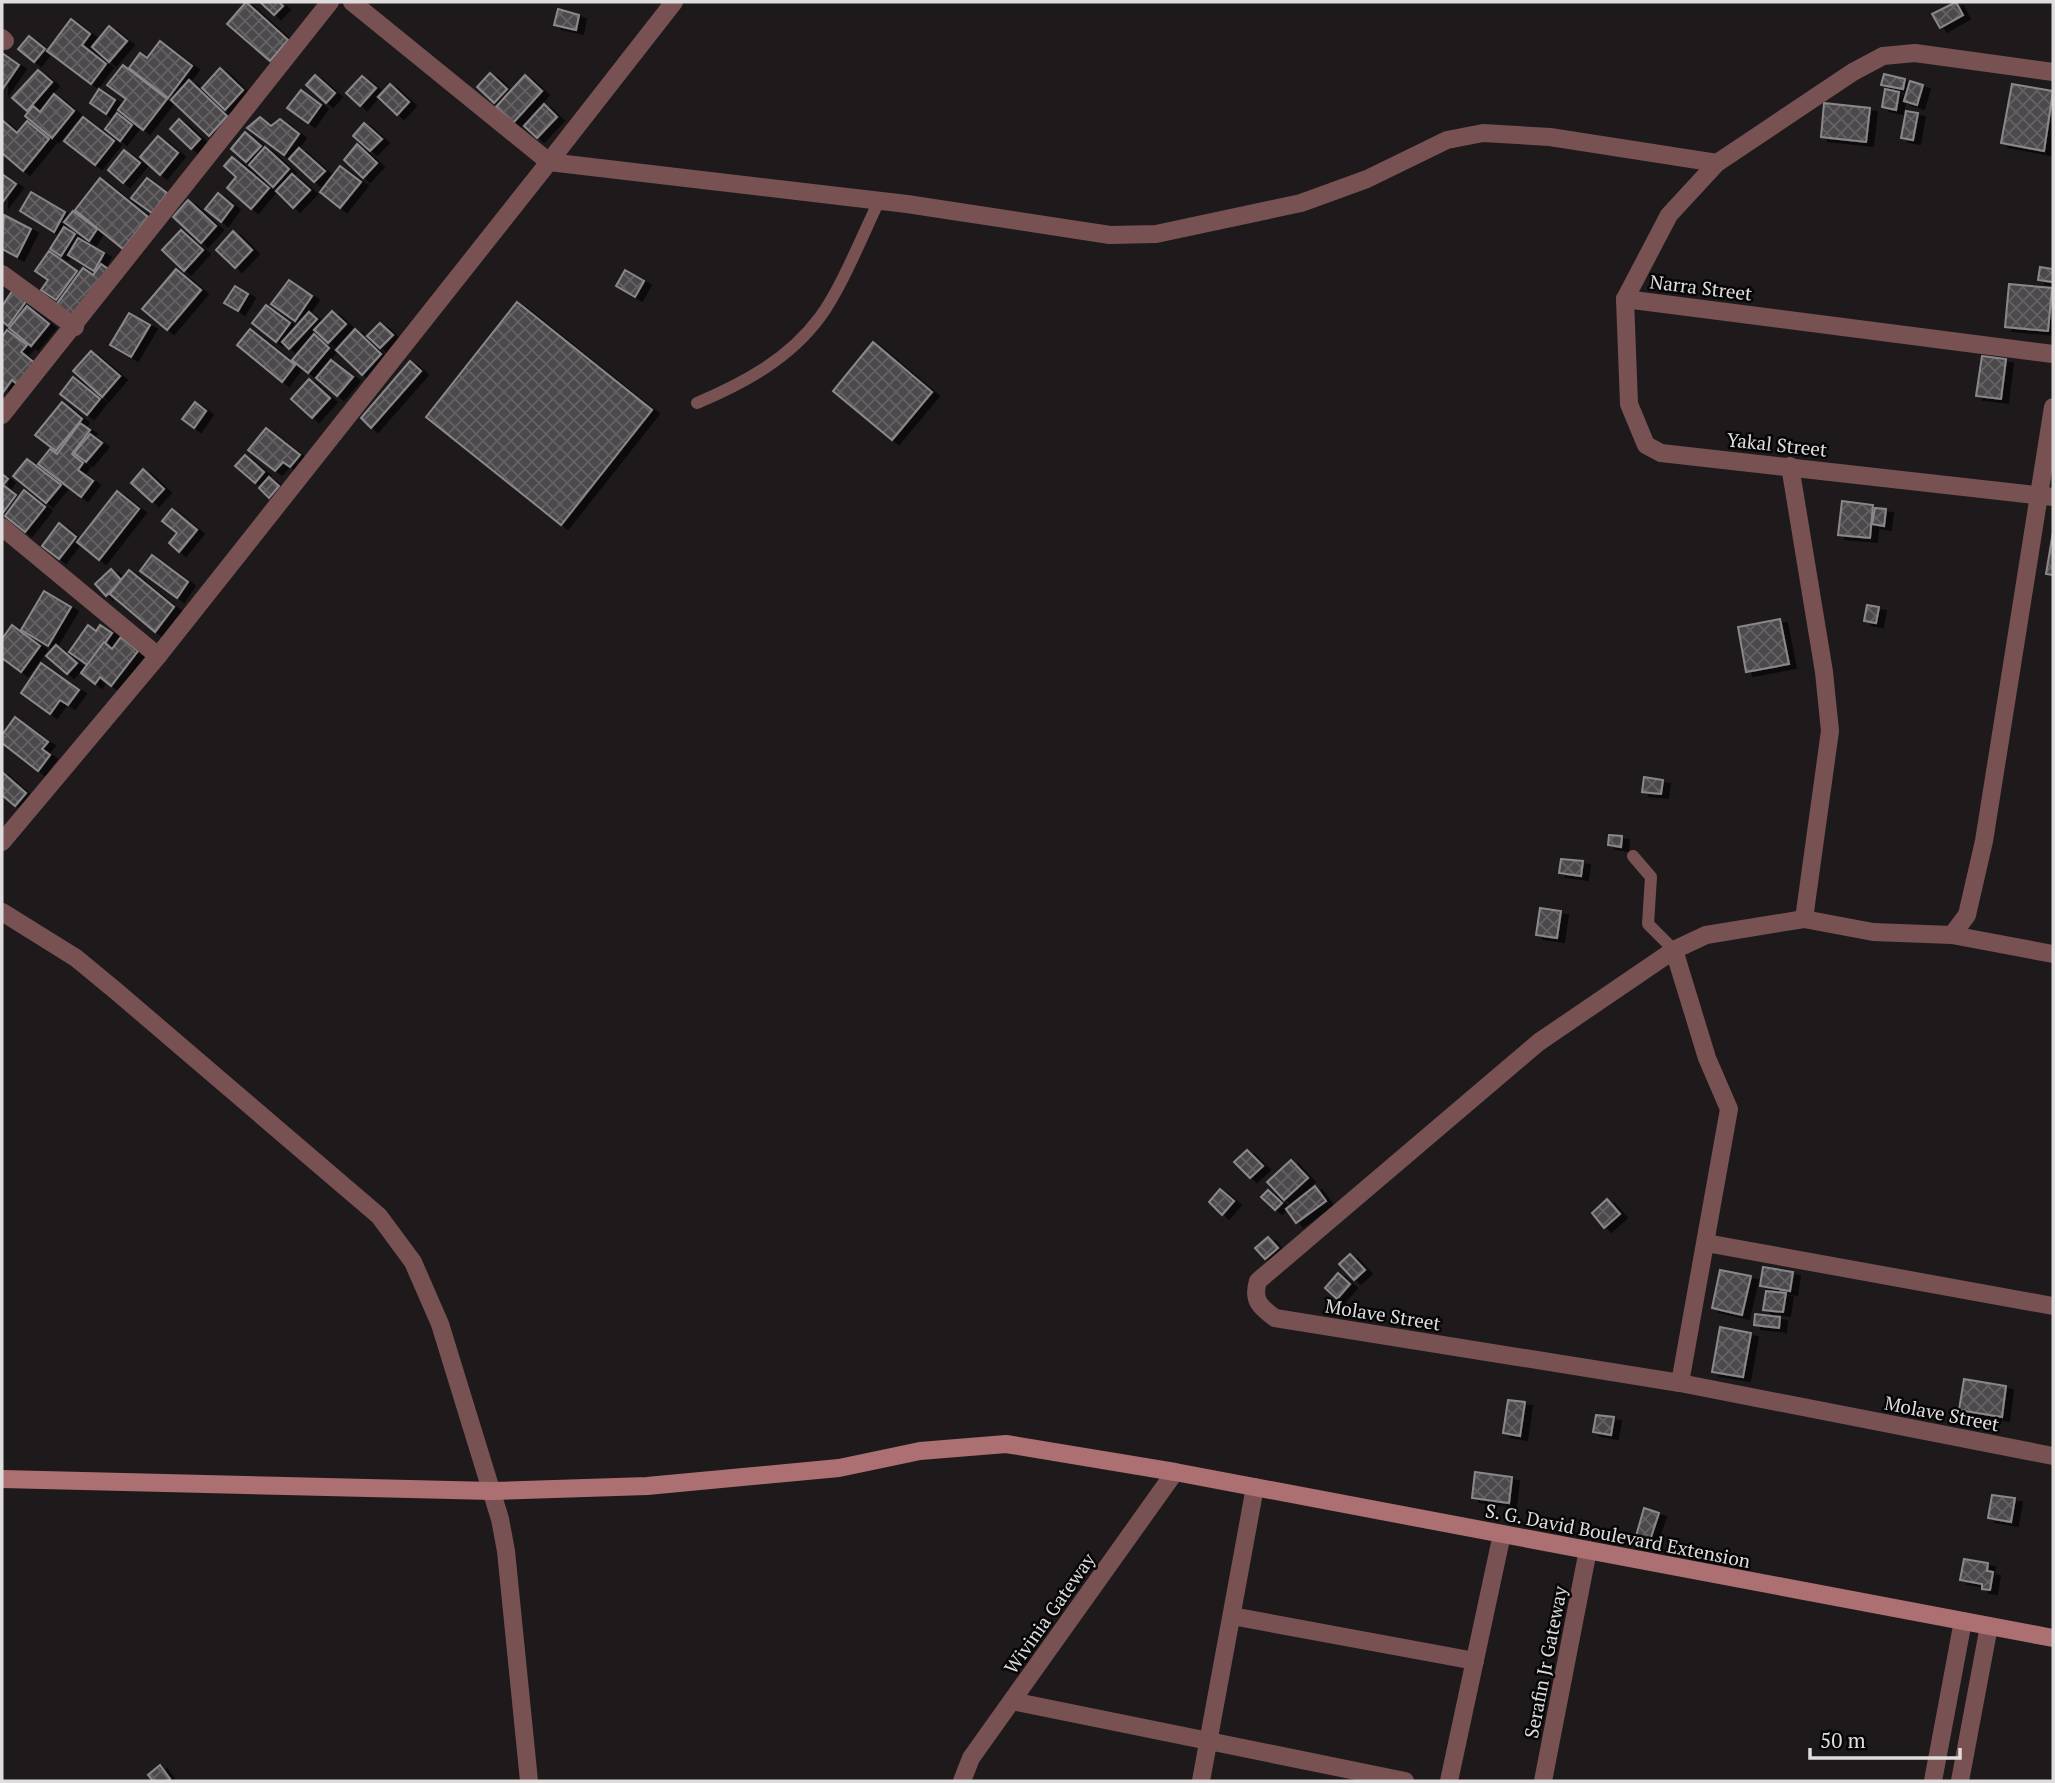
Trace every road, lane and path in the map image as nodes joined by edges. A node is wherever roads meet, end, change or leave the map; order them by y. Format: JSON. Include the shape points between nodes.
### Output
{"nodes":[{"id":1,"x":330,"y":2,"type":"edge"},
{"id":2,"x":352,"y":2,"type":"edge"},
{"id":3,"x":674,"y":2,"type":"edge"},
{"id":4,"x":2053,"y":72,"type":"edge"},
{"id":5,"x":549,"y":162,"type":"junction"},
{"id":6,"x":1717,"y":163,"type":"junction"},
{"id":7,"x":879,"y":201,"type":"junction"},
{"id":8,"x":2,"y":274,"type":"edge"},
{"id":9,"x":1625,"y":299,"type":"junction"},
{"id":10,"x":75,"y":327,"type":"junction"},
{"id":11,"x":2053,"y":354,"type":"edge"},
{"id":12,"x":697,"y":403,"type":"dead end"},
{"id":13,"x":2053,"y":407,"type":"edge"},
{"id":14,"x":2,"y":415,"type":"edge"},
{"id":15,"x":1790,"y":466,"type":"junction"},
{"id":16,"x":2047,"y":496,"type":"edge"},
{"id":17,"x":2,"y":527,"type":"edge"},
{"id":18,"x":158,"y":656,"type":"junction"},
{"id":19,"x":2,"y":842,"type":"edge"},
{"id":20,"x":1633,"y":856,"type":"dead end"},
{"id":21,"x":2,"y":912,"type":"edge"},
{"id":22,"x":1804,"y":919,"type":"junction"},
{"id":23,"x":1952,"y":935,"type":"junction"},
{"id":24,"x":1674,"y":950,"type":"junction"},
{"id":25,"x":2053,"y":954,"type":"edge"},
{"id":26,"x":1706,"y":1243,"type":"junction"},
{"id":27,"x":2053,"y":1306,"type":"edge"},
{"id":28,"x":1681,"y":1383,"type":"junction"},
{"id":29,"x":2053,"y":1456,"type":"edge"},
{"id":30,"x":1175,"y":1472,"type":"junction"},
{"id":31,"x":2,"y":1479,"type":"edge"},
{"id":32,"x":1255,"y":1487,"type":"junction"},
{"id":33,"x":492,"y":1491,"type":"junction"},
{"id":34,"x":1502,"y":1534,"type":"junction"},
{"id":35,"x":1588,"y":1550,"type":"junction"},
{"id":36,"x":1232,"y":1616,"type":"junction"},
{"id":37,"x":1963,"y":1621,"type":"junction"},
{"id":38,"x":1989,"y":1626,"type":"junction"},
{"id":39,"x":2053,"y":1638,"type":"edge"},
{"id":40,"x":1475,"y":1661,"type":"junction"},
{"id":41,"x":1012,"y":1701,"type":"junction"},
{"id":42,"x":1209,"y":1741,"type":"junction"},
{"id":43,"x":1359,"y":1777,"type":"edge"},
{"id":44,"x":528,"y":1781,"type":"edge"},
{"id":45,"x":962,"y":1781,"type":"edge"},
{"id":46,"x":1201,"y":1781,"type":"edge"},
{"id":47,"x":1405,"y":1781,"type":"edge"},
{"id":48,"x":1450,"y":1781,"type":"edge"},
{"id":49,"x":1543,"y":1781,"type":"edge"},
{"id":50,"x":1933,"y":1781,"type":"edge"},
{"id":51,"x":1960,"y":1781,"type":"edge"}],
"edges":[{"from":1,"to":10,"type":"street"},
{"from":2,"to":5,"type":"street"},
{"from":3,"to":5,"type":"street"},
{"from":4,"to":6,"type":"street","name":"Narra Street","via":[[1915,53],[1883,55]]},
{"from":5,"to":7,"type":"street"},
{"from":5,"to":18,"type":"street"},
{"from":6,"to":7,"type":"street","via":[[1550,137],[1483,133],[1447,140],[1367,179],[1301,203],[1156,234],[1110,234]]},
{"from":6,"to":9,"type":"street","name":"Narra Street","via":[[1669,215]]},
{"from":7,"to":12,"type":"lane","via":[[822,315],[795,346],[743,383]]},
{"from":8,"to":10,"type":"street"},
{"from":9,"to":11,"type":"street","name":"Narra Street"},
{"from":9,"to":15,"type":"street","name":"Yakal Street","via":[[1629,404],[1646,445],[1661,453]]},
{"from":10,"to":14,"type":"street"},
{"from":13,"to":16,"type":"street"},
{"from":15,"to":16,"type":"street","name":"Yakal Street"},
{"from":15,"to":22,"type":"street","via":[[1830,731]]},
{"from":16,"to":23,"type":"street","via":[[1984,841],[1967,915]]},
{"from":17,"to":18,"type":"street"},
{"from":18,"to":19,"type":"street"},
{"from":20,"to":24,"type":"lane","via":[[1651,877],[1648,924]]},
{"from":21,"to":33,"type":"street","via":[[76,958],[379,1216],[413,1262],[436,1315]]},
{"from":22,"to":23,"type":"street","via":[[1873,932]]},
{"from":22,"to":24,"type":"street","via":[[1706,935]]},
{"from":23,"to":25,"type":"street"},
{"from":24,"to":26,"type":"street","via":[[1694,1020],[1729,1109]]},
{"from":24,"to":28,"type":"street","name":"Molave Street","via":[[1539,1042],[1258,1281],[1255,1290],[1261,1308],[1275,1318]]},
{"from":26,"to":27,"type":"street"},
{"from":26,"to":28,"type":"street"},
{"from":28,"to":29,"type":"street","name":"Molave Street"},
{"from":30,"to":32,"type":"street","name":"S. G. David Boulevard Extension"},
{"from":30,"to":33,"type":"street","name":"S. G. David Boulevard Extension","via":[[1006,1444],[920,1451],[839,1468],[647,1486]]},
{"from":30,"to":41,"type":"street","name":"Wivinia Gateway"},
{"from":31,"to":33,"type":"street","name":"S. G. David Boulevard Extension"},
{"from":32,"to":34,"type":"street","name":"S. G. David Boulevard Extension"},
{"from":32,"to":36,"type":"street"},
{"from":33,"to":44,"type":"street","via":[[506,1551]]},
{"from":34,"to":35,"type":"street","name":"S. G. David Boulevard Extension"},
{"from":34,"to":40,"type":"street"},
{"from":35,"to":37,"type":"street","name":"S. G. David Boulevard Extension"},
{"from":35,"to":49,"type":"street","name":"Serafin Jr Gateway"},
{"from":36,"to":40,"type":"street"},
{"from":36,"to":42,"type":"street"},
{"from":37,"to":38,"type":"street","name":"S. G. David Boulevard Extension"},
{"from":37,"to":50,"type":"street"},
{"from":38,"to":39,"type":"street","name":"S. G. David Boulevard Extension"},
{"from":38,"to":51,"type":"street"},
{"from":40,"to":48,"type":"street"},
{"from":41,"to":42,"type":"street"},
{"from":41,"to":45,"type":"street","name":"Wivinia Gateway","via":[[971,1758]]},
{"from":42,"to":43,"type":"street"},
{"from":42,"to":46,"type":"street"},
{"from":43,"to":47,"type":"street"}]}
